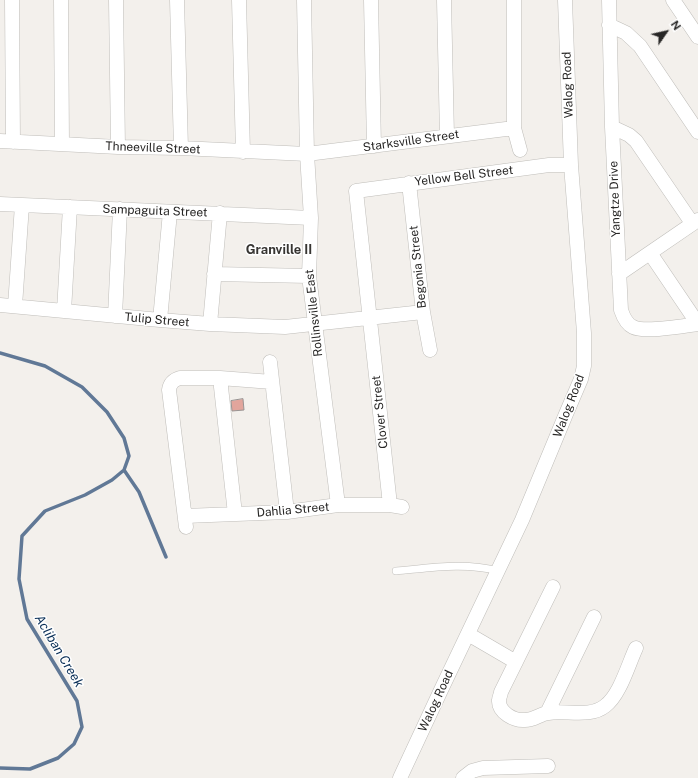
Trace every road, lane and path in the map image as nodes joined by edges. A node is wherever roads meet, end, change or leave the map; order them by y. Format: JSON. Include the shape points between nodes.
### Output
{"nodes":[{"id":1,"x":12,"y":0,"type":"edge"},
{"id":2,"x":62,"y":0,"type":"edge"},
{"id":3,"x":116,"y":0,"type":"edge"},
{"id":4,"x":177,"y":0,"type":"edge"},
{"id":5,"x":239,"y":0,"type":"edge"},
{"id":6,"x":304,"y":0,"type":"edge"},
{"id":7,"x":371,"y":0,"type":"edge"},
{"id":8,"x":444,"y":0,"type":"edge"},
{"id":9,"x":514,"y":0,"type":"edge"},
{"id":10,"x":565,"y":0,"type":"edge"},
{"id":11,"x":609,"y":0,"type":"edge"},
{"id":12,"x":673,"y":0,"type":"edge"},
{"id":13,"x":609,"y":25,"type":"junction"},
{"id":14,"x":698,"y":37,"type":"edge"},
{"id":15,"x":612,"y":127,"type":"junction"},
{"id":16,"x":514,"y":128,"type":"junction"},
{"id":17,"x":698,"y":132,"type":"edge"},
{"id":18,"x":447,"y":136,"type":"junction"},
{"id":19,"x":6,"y":142,"type":"edge"},
{"id":20,"x":62,"y":144,"type":"junction"},
{"id":21,"x":118,"y":146,"type":"junction"},
{"id":22,"x":374,"y":146,"type":"junction"},
{"id":23,"x":181,"y":148,"type":"junction"},
{"id":24,"x":520,"y":150,"type":"dead end"},
{"id":25,"x":242,"y":152,"type":"junction"},
{"id":26,"x":307,"y":154,"type":"junction"},
{"id":27,"x":571,"y":165,"type":"junction"},
{"id":28,"x":409,"y":183,"type":"junction"},
{"id":29,"x":356,"y":191,"type":"joint"},
{"id":30,"x":0,"y":204,"type":"edge"},
{"id":31,"x":22,"y":205,"type":"junction"},
{"id":32,"x":70,"y":207,"type":"junction"},
{"id":33,"x":120,"y":209,"type":"junction"},
{"id":34,"x":170,"y":212,"type":"junction"},
{"id":35,"x":220,"y":214,"type":"junction"},
{"id":36,"x":311,"y":218,"type":"junction"},
{"id":37,"x":696,"y":221,"type":"edge"},
{"id":38,"x":650,"y":253,"type":"junction"},
{"id":39,"x":214,"y":274,"type":"junction"},
{"id":40,"x":619,"y":274,"type":"junction"},
{"id":41,"x":309,"y":276,"type":"junction"},
{"id":42,"x":0,"y":305,"type":"edge"},
{"id":43,"x":15,"y":306,"type":"junction"},
{"id":44,"x":64,"y":311,"type":"junction"},
{"id":45,"x":423,"y":312,"type":"junction"},
{"id":46,"x":115,"y":316,"type":"junction"},
{"id":47,"x":370,"y":318,"type":"junction"},
{"id":48,"x":160,"y":320,"type":"junction"},
{"id":49,"x":210,"y":324,"type":"junction"},
{"id":50,"x":315,"y":324,"type":"junction"},
{"id":51,"x":698,"y":324,"type":"edge"},
{"id":52,"x":430,"y":350,"type":"dead end"},
{"id":53,"x":270,"y":362,"type":"dead end"},
{"id":54,"x":220,"y":378,"type":"junction"},
{"id":55,"x":272,"y":382,"type":"junction"},
{"id":56,"x":338,"y":506,"type":"junction"},
{"id":57,"x":396,"y":506,"type":"joint"},
{"id":58,"x":287,"y":512,"type":"junction"},
{"id":59,"x":235,"y":514,"type":"junction"},
{"id":60,"x":396,"y":571,"type":"dead end"},
{"id":61,"x":498,"y":571,"type":"junction"},
{"id":62,"x":553,"y":587,"type":"dead end"},
{"id":63,"x":594,"y":617,"type":"dead end"},
{"id":64,"x":468,"y":634,"type":"junction"},
{"id":65,"x":636,"y":648,"type":"dead end"},
{"id":66,"x":516,"y":662,"type":"junction"},
{"id":67,"x":547,"y":713,"type":"junction"},
{"id":68,"x":548,"y":766,"type":"dead end"},
{"id":69,"x":400,"y":778,"type":"edge"},
{"id":70,"x":463,"y":778,"type":"edge"}],
"edges":[{"from":1,"to":19,"type":"street"},
{"from":2,"to":20,"type":"street"},
{"from":3,"to":21,"type":"street"},
{"from":4,"to":23,"type":"street"},
{"from":5,"to":25,"type":"street"},
{"from":6,"to":26,"type":"street","name":"Rollinsville East"},
{"from":7,"to":22,"type":"street"},
{"from":8,"to":18,"type":"street"},
{"from":9,"to":16,"type":"street"},
{"from":10,"to":27,"type":"street","name":"Walog Road"},
{"from":11,"to":13,"type":"street","name":"Yangtze Drive"},
{"from":12,"to":14,"type":"street"},
{"from":13,"to":15,"type":"street","name":"Yangtze Drive"},
{"from":13,"to":17,"type":"street","via":[[626,33],[640,46]]},
{"from":15,"to":37,"type":"street","via":[[629,135],[641,148]]},
{"from":15,"to":40,"type":"street","name":"Yangtze Drive"},
{"from":16,"to":18,"type":"street","name":"Starksville Street"},
{"from":16,"to":24,"type":"street"},
{"from":18,"to":22,"type":"street","name":"Starksville Street"},
{"from":19,"to":20,"type":"street","name":"Thneeville Street"},
{"from":20,"to":21,"type":"street","name":"Thneeville Street"},
{"from":21,"to":23,"type":"street","name":"Thneeville Street"},
{"from":22,"to":26,"type":"street","name":"Starksville Street"},
{"from":23,"to":25,"type":"street","name":"Thneeville Street"},
{"from":25,"to":26,"type":"street","name":"Thneeville Street"},
{"from":26,"to":36,"type":"street","name":"Rollinsville East"},
{"from":27,"to":28,"type":"street","name":"Yellow Bell Street","via":[[549,165]]},
{"from":27,"to":61,"type":"street","name":"Walog Road","via":[[584,333],[584,366],[522,520]]},
{"from":28,"to":29,"type":"street","name":"Yellow Bell Street"},
{"from":28,"to":45,"type":"street","name":"Begonia Street"},
{"from":29,"to":47,"type":"street","name":"Clover Street"},
{"from":30,"to":31,"type":"street","name":"Sampaguita Street"},
{"from":31,"to":32,"type":"street","name":"Sampaguita Street"},
{"from":31,"to":43,"type":"street"},
{"from":32,"to":33,"type":"street","name":"Sampaguita Street"},
{"from":32,"to":44,"type":"street"},
{"from":33,"to":34,"type":"street","name":"Sampaguita Street"},
{"from":33,"to":46,"type":"street"},
{"from":34,"to":35,"type":"street","name":"Sampaguita Street"},
{"from":34,"to":48,"type":"street"},
{"from":35,"to":36,"type":"street","name":"Sampaguita Street"},
{"from":35,"to":39,"type":"street"},
{"from":36,"to":41,"type":"street","name":"Rollinsville East"},
{"from":37,"to":38,"type":"street"},
{"from":38,"to":40,"type":"street"},
{"from":38,"to":51,"type":"street"},
{"from":39,"to":41,"type":"street"},
{"from":39,"to":49,"type":"street"},
{"from":40,"to":51,"type":"street","name":"Yangtze Drive","via":[[621,310],[632,327],[649,329]]},
{"from":41,"to":50,"type":"street","name":"Rollinsville East"},
{"from":42,"to":43,"type":"street","name":"Tulip Street"},
{"from":43,"to":44,"type":"street","name":"Tulip Street"},
{"from":44,"to":46,"type":"street","name":"Tulip Street"},
{"from":45,"to":47,"type":"street","name":"Tulip Street"},
{"from":45,"to":52,"type":"street","name":"Begonia Street"},
{"from":46,"to":48,"type":"street","name":"Tulip Street"},
{"from":47,"to":50,"type":"street","name":"Tulip Street"},
{"from":47,"to":57,"type":"street","name":"Clover Street"},
{"from":48,"to":49,"type":"street","name":"Tulip Street"},
{"from":49,"to":50,"type":"street","name":"Tulip Street","via":[[285,327]]},
{"from":50,"to":56,"type":"street","name":"Rollinsville East"},
{"from":53,"to":55,"type":"street"},
{"from":54,"to":55,"type":"street"},
{"from":54,"to":59,"type":"street"},
{"from":54,"to":59,"type":"street","name":"Dahlia Street","via":[[180,378],[173,381],[169,390],[185,522]]},
{"from":55,"to":58,"type":"street"},
{"from":56,"to":57,"type":"street","name":"Dahlia Street"},
{"from":56,"to":58,"type":"street","name":"Dahlia Street"},
{"from":58,"to":59,"type":"street","name":"Dahlia Street"},
{"from":60,"to":61,"type":"lane","via":[[476,566]]},
{"from":61,"to":64,"type":"street","name":"Walog Road"},
{"from":62,"to":66,"type":"street"},
{"from":63,"to":67,"type":"street"},
{"from":64,"to":66,"type":"street"},
{"from":64,"to":69,"type":"street","name":"Walog Road"},
{"from":65,"to":67,"type":"street","via":[[616,694],[603,708],[589,712]]},
{"from":66,"to":67,"type":"street","via":[[501,692],[501,708],[517,720],[536,718]]},
{"from":68,"to":70,"type":"street","via":[[483,768]]}]}
